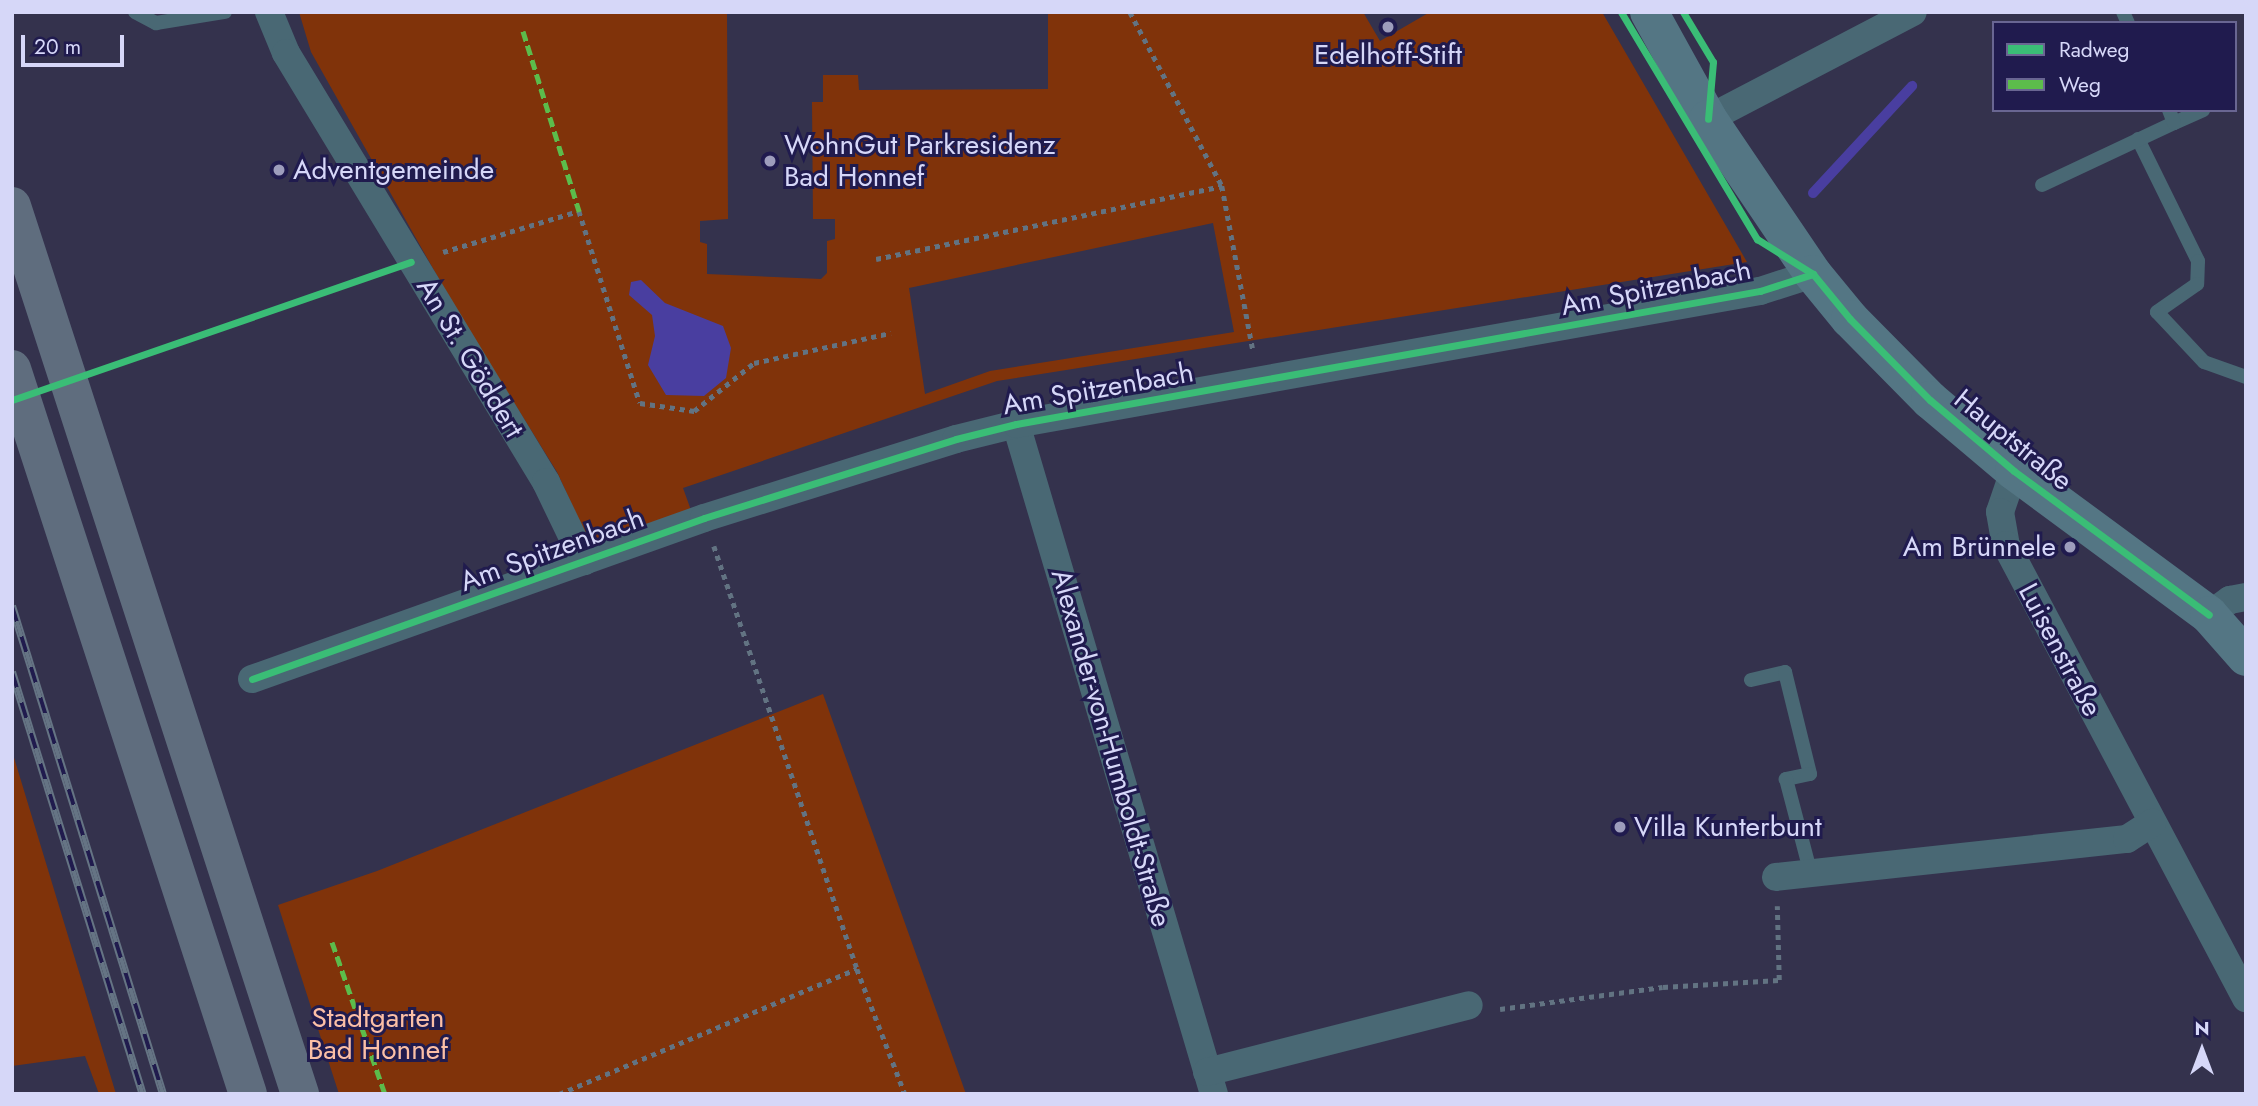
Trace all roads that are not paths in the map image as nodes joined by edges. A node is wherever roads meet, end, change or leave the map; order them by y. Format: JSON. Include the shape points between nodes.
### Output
{"nodes":[{"id":1,"x":135,"y":12,"type":"edge"},
{"id":2,"x":225,"y":12,"type":"edge"},
{"id":3,"x":269,"y":12,"type":"edge"},
{"id":4,"x":1649,"y":12,"type":"edge"},
{"id":5,"x":1913,"y":12,"type":"edge"},
{"id":6,"x":2192,"y":112,"type":"edge"},
{"id":7,"x":2171,"y":116,"type":"edge"},
{"id":8,"x":1708,"y":119,"type":"junction"},
{"id":9,"x":2138,"y":139,"type":"junction"},
{"id":10,"x":2042,"y":185,"type":"dead end"},
{"id":11,"x":12,"y":206,"type":"edge"},
{"id":12,"x":1813,"y":274,"type":"junction"},
{"id":13,"x":12,"y":369,"type":"edge"},
{"id":14,"x":2246,"y":377,"type":"edge"},
{"id":15,"x":1016,"y":424,"type":"junction"},
{"id":16,"x":2014,"y":471,"type":"junction"},
{"id":17,"x":584,"y":561,"type":"junction"},
{"id":18,"x":2246,"y":597,"type":"edge"},
{"id":19,"x":2209,"y":615,"type":"junction"},
{"id":20,"x":2246,"y":657,"type":"edge"},
{"id":21,"x":252,"y":679,"type":"dead end"},
{"id":22,"x":1751,"y":680,"type":"dead end"},
{"id":23,"x":2152,"y":823,"type":"junction"},
{"id":24,"x":1811,"y":874,"type":"junction"},
{"id":25,"x":1776,"y":877,"type":"road end"},
{"id":26,"x":2246,"y":998,"type":"edge"},
{"id":27,"x":1469,"y":1005,"type":"road end"},
{"id":28,"x":1211,"y":1083,"type":"edge"},
{"id":29,"x":248,"y":1094,"type":"edge"},
{"id":30,"x":300,"y":1094,"type":"edge"}],
"edges":[{"from":1,"to":2,"type":"lane","via":[[156,23]]},
{"from":3,"to":17,"type":"street","name":"An St. Göddert","via":[[286,54],[546,482]]},
{"from":4,"to":8,"type":"main road","name":"Hauptstraße"},
{"from":5,"to":8,"type":"street"},
{"from":6,"to":7,"type":"lane"},
{"from":7,"to":9,"type":"lane"},
{"from":8,"to":12,"type":"main road","name":"Hauptstraße"},
{"from":9,"to":10,"type":"lane"},
{"from":9,"to":14,"type":"lane","via":[[2198,261],[2197,284],[2157,312],[2204,362]]},
{"from":11,"to":30,"type":"highway"},
{"from":12,"to":15,"type":"street","name":"Am Spitzenbach","via":[[1760,291]]},
{"from":12,"to":16,"type":"main road","name":"Hauptstraße","via":[[1850,319],[1930,400]]},
{"from":13,"to":29,"type":"highway"},
{"from":15,"to":17,"type":"street","name":"Am Spitzenbach","via":[[704,518]]},
{"from":15,"to":28,"type":"street","name":"Alexander-von-Humboldt-Straße"},
{"from":16,"to":19,"type":"main road","name":"Hauptstraße"},
{"from":16,"to":23,"type":"street","name":"Luisenstraße","via":[[2000,512],[2006,544]]},
{"from":17,"to":21,"type":"street","name":"Am Spitzenbach"},
{"from":18,"to":19,"type":"street","via":[[2230,600]]},
{"from":19,"to":20,"type":"main road","name":"Hauptstraße"},
{"from":22,"to":24,"type":"lane","via":[[1785,672],[1811,774],[1786,779]]},
{"from":23,"to":24,"type":"street","via":[[2127,839]]},
{"from":23,"to":26,"type":"street","name":"Luisenstraße"},
{"from":24,"to":25,"type":"street"},
{"from":27,"to":28,"type":"street","name":"Alexander-von-Humboldt-Straße"}]}
